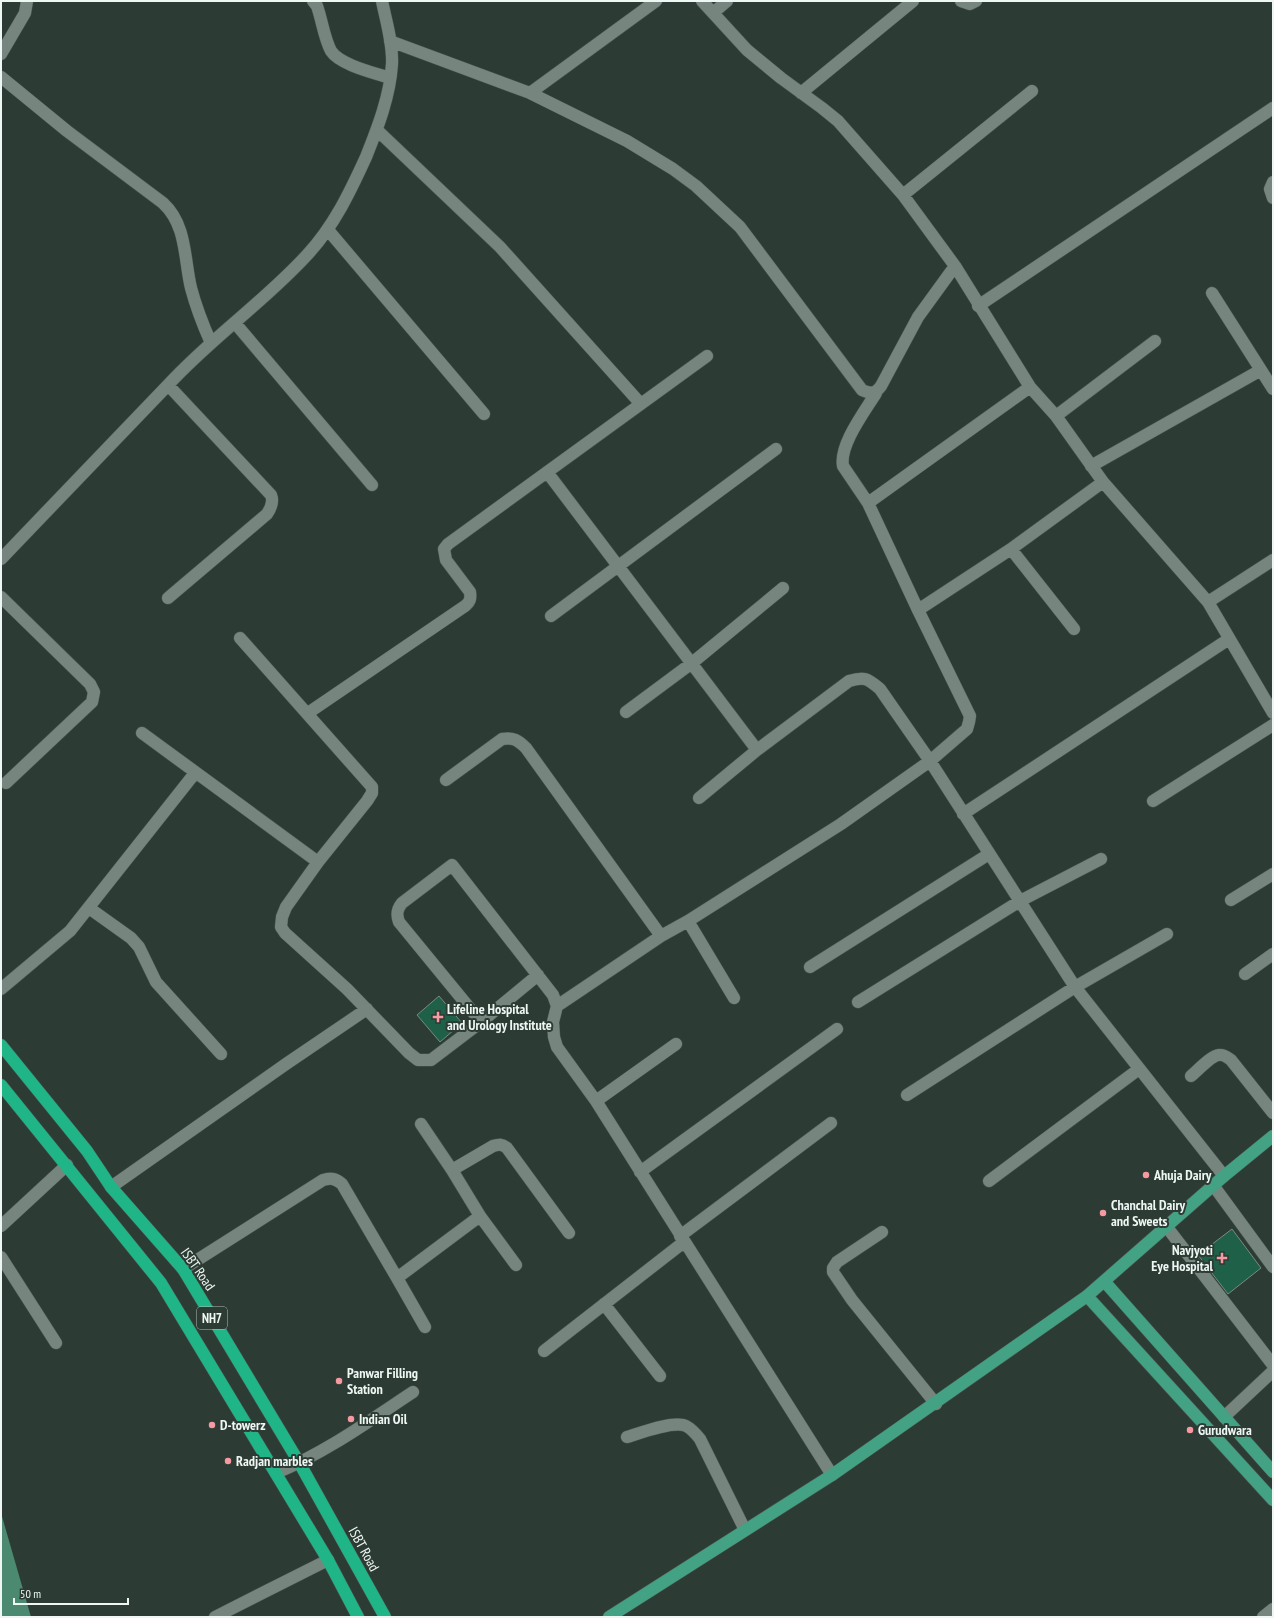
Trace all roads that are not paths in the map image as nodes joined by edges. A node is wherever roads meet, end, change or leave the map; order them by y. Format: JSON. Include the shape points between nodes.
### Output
{"nodes":[{"id":1,"x":27,"y":1,"type":"edge"},
{"id":2,"x":313,"y":1,"type":"edge"},
{"id":3,"x":382,"y":1,"type":"edge"},
{"id":4,"x":656,"y":1,"type":"edge"},
{"id":5,"x":702,"y":1,"type":"edge"},
{"id":6,"x":727,"y":1,"type":"edge"},
{"id":7,"x":913,"y":1,"type":"edge"},
{"id":8,"x":961,"y":1,"type":"edge"},
{"id":9,"x":976,"y":1,"type":"edge"},
{"id":10,"x":713,"y":13,"type":"junction"},
{"id":11,"x":390,"y":41,"type":"junction"},
{"id":12,"x":2,"y":47,"type":"edge"},
{"id":13,"x":1,"y":77,"type":"edge"},
{"id":14,"x":390,"y":78,"type":"junction"},
{"id":15,"x":1032,"y":92,"type":"dead end"},
{"id":16,"x":530,"y":93,"type":"junction"},
{"id":17,"x":801,"y":93,"type":"junction"},
{"id":18,"x":1273,"y":108,"type":"edge"},
{"id":19,"x":377,"y":130,"type":"junction"},
{"id":20,"x":1273,"y":182,"type":"edge"},
{"id":21,"x":904,"y":196,"type":"junction"},
{"id":22,"x":1273,"y":198,"type":"edge"},
{"id":23,"x":328,"y":230,"type":"junction"},
{"id":24,"x":955,"y":266,"type":"junction"},
{"id":25,"x":1212,"y":293,"type":"dead end"},
{"id":26,"x":978,"y":306,"type":"junction"},
{"id":27,"x":235,"y":323,"type":"junction"},
{"id":28,"x":1155,"y":341,"type":"dead end"},
{"id":29,"x":211,"y":343,"type":"junction"},
{"id":30,"x":707,"y":356,"type":"dead end"},
{"id":31,"x":1261,"y":370,"type":"junction"},
{"id":32,"x":168,"y":386,"type":"junction"},
{"id":33,"x":1030,"y":387,"type":"junction"},
{"id":34,"x":1273,"y":389,"type":"edge"},
{"id":35,"x":876,"y":393,"type":"junction"},
{"id":36,"x":640,"y":403,"type":"junction"},
{"id":37,"x":484,"y":414,"type":"dead end"},
{"id":38,"x":1056,"y":416,"type":"junction"},
{"id":39,"x":776,"y":449,"type":"dead end"},
{"id":40,"x":1091,"y":466,"type":"junction"},
{"id":41,"x":547,"y":472,"type":"junction"},
{"id":42,"x":1102,"y":482,"type":"junction"},
{"id":43,"x":372,"y":485,"type":"dead end"},
{"id":44,"x":868,"y":503,"type":"junction"},
{"id":45,"x":1011,"y":549,"type":"junction"},
{"id":46,"x":1,"y":559,"type":"edge"},
{"id":47,"x":1273,"y":560,"type":"edge"},
{"id":48,"x":619,"y":566,"type":"junction"},
{"id":49,"x":783,"y":588,"type":"dead end"},
{"id":50,"x":1,"y":597,"type":"edge"},
{"id":51,"x":168,"y":598,"type":"dead end"},
{"id":52,"x":1208,"y":602,"type":"junction"},
{"id":53,"x":918,"y":610,"type":"junction"},
{"id":54,"x":551,"y":616,"type":"dead end"},
{"id":55,"x":1074,"y":629,"type":"dead end"},
{"id":56,"x":240,"y":638,"type":"dead end"},
{"id":57,"x":1229,"y":639,"type":"junction"},
{"id":58,"x":692,"y":663,"type":"junction"},
{"id":59,"x":1272,"y":709,"type":"edge"},
{"id":60,"x":626,"y":712,"type":"dead end"},
{"id":61,"x":308,"y":714,"type":"junction"},
{"id":62,"x":1273,"y":725,"type":"edge"},
{"id":63,"x":142,"y":733,"type":"dead end"},
{"id":64,"x":757,"y":750,"type":"junction"},
{"id":65,"x":930,"y":761,"type":"junction"},
{"id":66,"x":195,"y":773,"type":"junction"},
{"id":67,"x":446,"y":780,"type":"dead end"},
{"id":68,"x":6,"y":783,"type":"dead end"},
{"id":69,"x":699,"y":798,"type":"dead end"},
{"id":70,"x":1154,"y":801,"type":"dead end"},
{"id":71,"x":963,"y":814,"type":"junction"},
{"id":72,"x":989,"y":854,"type":"junction"},
{"id":73,"x":1102,"y":859,"type":"dead end"},
{"id":74,"x":318,"y":862,"type":"junction"},
{"id":75,"x":1273,"y":874,"type":"edge"},
{"id":76,"x":1231,"y":900,"type":"dead end"},
{"id":77,"x":1020,"y":901,"type":"junction"},
{"id":78,"x":89,"y":908,"type":"junction"},
{"id":79,"x":688,"y":921,"type":"junction"},
{"id":80,"x":1167,"y":934,"type":"dead end"},
{"id":81,"x":661,"y":936,"type":"junction"},
{"id":82,"x":1273,"y":954,"type":"edge"},
{"id":83,"x":810,"y":967,"type":"dead end"},
{"id":84,"x":1245,"y":974,"type":"dead end"},
{"id":85,"x":538,"y":975,"type":"junction"},
{"id":86,"x":1075,"y":987,"type":"junction"},
{"id":87,"x":1,"y":989,"type":"edge"},
{"id":88,"x":734,"y":998,"type":"dead end"},
{"id":89,"x":858,"y":1002,"type":"dead end"},
{"id":90,"x":557,"y":1006,"type":"junction"},
{"id":91,"x":367,"y":1010,"type":"junction"},
{"id":92,"x":481,"y":1022,"type":"junction"},
{"id":93,"x":837,"y":1029,"type":"dead end"},
{"id":94,"x":676,"y":1044,"type":"dead end"},
{"id":95,"x":1,"y":1045,"type":"edge"},
{"id":96,"x":221,"y":1054,"type":"dead end"},
{"id":97,"x":1140,"y":1069,"type":"junction"},
{"id":98,"x":1190,"y":1076,"type":"dead end"},
{"id":99,"x":1,"y":1084,"type":"edge"},
{"id":100,"x":907,"y":1095,"type":"dead end"},
{"id":101,"x":596,"y":1101,"type":"junction"},
{"id":102,"x":1273,"y":1113,"type":"edge"},
{"id":103,"x":831,"y":1123,"type":"dead end"},
{"id":104,"x":421,"y":1124,"type":"dead end"},
{"id":105,"x":1273,"y":1136,"type":"edge"},
{"id":106,"x":67,"y":1165,"type":"junction"},
{"id":107,"x":452,"y":1170,"type":"junction"},
{"id":108,"x":640,"y":1172,"type":"junction"},
{"id":109,"x":1224,"y":1176,"type":"junction"},
{"id":110,"x":989,"y":1181,"type":"dead end"},
{"id":111,"x":1213,"y":1185,"type":"junction"},
{"id":112,"x":112,"y":1187,"type":"junction"},
{"id":113,"x":480,"y":1216,"type":"junction"},
{"id":114,"x":1,"y":1226,"type":"edge"},
{"id":115,"x":1166,"y":1226,"type":"junction"},
{"id":116,"x":882,"y":1232,"type":"dead end"},
{"id":117,"x":569,"y":1233,"type":"dead end"},
{"id":118,"x":682,"y":1239,"type":"junction"},
{"id":119,"x":1,"y":1257,"type":"edge"},
{"id":120,"x":516,"y":1265,"type":"dead end"},
{"id":121,"x":1273,"y":1267,"type":"edge"},
{"id":122,"x":183,"y":1269,"type":"junction"},
{"id":123,"x":397,"y":1278,"type":"junction"},
{"id":124,"x":1104,"y":1281,"type":"junction"},
{"id":125,"x":1087,"y":1296,"type":"junction"},
{"id":126,"x":604,"y":1304,"type":"junction"},
{"id":127,"x":425,"y":1327,"type":"dead end"},
{"id":128,"x":56,"y":1343,"type":"dead end"},
{"id":129,"x":544,"y":1350,"type":"dead end"},
{"id":130,"x":1273,"y":1365,"type":"edge"},
{"id":131,"x":1273,"y":1371,"type":"edge"},
{"id":132,"x":660,"y":1376,"type":"dead end"},
{"id":133,"x":413,"y":1392,"type":"dead end"},
{"id":134,"x":936,"y":1404,"type":"junction"},
{"id":135,"x":1224,"y":1417,"type":"junction"},
{"id":136,"x":627,"y":1437,"type":"dead end"},
{"id":137,"x":300,"y":1464,"type":"junction"},
{"id":138,"x":1273,"y":1472,"type":"edge"},
{"id":139,"x":276,"y":1473,"type":"junction"},
{"id":140,"x":832,"y":1475,"type":"junction"},
{"id":141,"x":1273,"y":1500,"type":"edge"},
{"id":142,"x":745,"y":1530,"type":"junction"},
{"id":143,"x":328,"y":1560,"type":"junction"},
{"id":144,"x":1273,"y":1609,"type":"edge"},
{"id":145,"x":215,"y":1617,"type":"edge"},
{"id":146,"x":358,"y":1617,"type":"edge"},
{"id":147,"x":385,"y":1617,"type":"edge"},
{"id":148,"x":609,"y":1617,"type":"edge"},
{"id":149,"x":1263,"y":1617,"type":"edge"}],
"edges":[{"from":1,"to":12,"type":"street","via":[[25,13]]},
{"from":2,"to":14,"type":"street","via":[[318,6],[332,53],[351,65]]},
{"from":3,"to":11,"type":"street"},
{"from":4,"to":16,"type":"street"},
{"from":5,"to":10,"type":"street"},
{"from":6,"to":10,"type":"street"},
{"from":7,"to":17,"type":"street"},
{"from":8,"to":9,"type":"street","via":[[970,4]]},
{"from":10,"to":17,"type":"street","via":[[747,50]]},
{"from":11,"to":14,"type":"street"},
{"from":11,"to":16,"type":"street"},
{"from":13,"to":29,"type":"street","via":[[174,214],[183,243],[195,304]]},
{"from":14,"to":19,"type":"street"},
{"from":15,"to":21,"type":"street"},
{"from":16,"to":35,"type":"street","via":[[627,141],[696,186],[740,227],[862,390],[870,394]]},
{"from":17,"to":21,"type":"street","via":[[838,121]]},
{"from":18,"to":26,"type":"street"},
{"from":19,"to":23,"type":"street","via":[[340,211]]},
{"from":19,"to":36,"type":"street","via":[[500,247]]},
{"from":20,"to":22,"type":"street","via":[[1270,189]]},
{"from":21,"to":24,"type":"street"},
{"from":23,"to":27,"type":"street","via":[[291,272]]},
{"from":23,"to":37,"type":"street"},
{"from":24,"to":26,"type":"street"},
{"from":24,"to":35,"type":"street","via":[[918,317]]},
{"from":25,"to":31,"type":"street"},
{"from":26,"to":33,"type":"street"},
{"from":27,"to":29,"type":"street"},
{"from":27,"to":43,"type":"street"},
{"from":28,"to":38,"type":"street"},
{"from":29,"to":32,"type":"street"},
{"from":30,"to":36,"type":"street"},
{"from":31,"to":34,"type":"street"},
{"from":31,"to":40,"type":"street"},
{"from":32,"to":46,"type":"street"},
{"from":32,"to":51,"type":"street","via":[[272,499],[267,514]]},
{"from":33,"to":38,"type":"street"},
{"from":33,"to":44,"type":"street"},
{"from":35,"to":44,"type":"street","via":[[846,443],[842,459],[843,466]]},
{"from":36,"to":41,"type":"street"},
{"from":38,"to":40,"type":"street"},
{"from":39,"to":48,"type":"street"},
{"from":40,"to":42,"type":"street"},
{"from":41,"to":48,"type":"street"},
{"from":41,"to":61,"type":"street","via":[[444,549],[446,560],[470,592],[470,602]]},
{"from":42,"to":45,"type":"street"},
{"from":42,"to":52,"type":"street"},
{"from":44,"to":53,"type":"street"},
{"from":45,"to":53,"type":"street"},
{"from":45,"to":55,"type":"street"},
{"from":47,"to":52,"type":"street"},
{"from":48,"to":54,"type":"street"},
{"from":48,"to":58,"type":"street"},
{"from":49,"to":58,"type":"street"},
{"from":50,"to":68,"type":"street","via":[[90,684],[94,692],[92,702]]},
{"from":52,"to":57,"type":"street"},
{"from":53,"to":65,"type":"street","via":[[970,716],[967,729]]},
{"from":56,"to":61,"type":"street"},
{"from":57,"to":59,"type":"street"},
{"from":57,"to":71,"type":"street"},
{"from":58,"to":60,"type":"street"},
{"from":58,"to":64,"type":"street"},
{"from":61,"to":74,"type":"street","via":[[372,787],[372,793],[367,801]]},
{"from":62,"to":70,"type":"street"},
{"from":63,"to":66,"type":"street"},
{"from":64,"to":65,"type":"street","via":[[849,681],[860,677],[870,680],[880,689]]},
{"from":64,"to":69,"type":"street"},
{"from":65,"to":71,"type":"street"},
{"from":65,"to":79,"type":"street","via":[[841,824]]},
{"from":66,"to":74,"type":"street"},
{"from":66,"to":78,"type":"street"},
{"from":67,"to":81,"type":"street","via":[[502,739],[511,737],[520,741]]},
{"from":71,"to":72,"type":"street"},
{"from":72,"to":77,"type":"street"},
{"from":72,"to":83,"type":"street"},
{"from":73,"to":77,"type":"street"},
{"from":74,"to":91,"type":"street","via":[[286,907],[282,927],[285,933]]},
{"from":75,"to":76,"type":"street"},
{"from":77,"to":86,"type":"street"},
{"from":77,"to":89,"type":"street"},
{"from":78,"to":87,"type":"street","via":[[70,931]]},
{"from":78,"to":96,"type":"street","via":[[131,938],[156,982]]},
{"from":79,"to":81,"type":"street"},
{"from":79,"to":88,"type":"street"},
{"from":80,"to":86,"type":"street"},
{"from":81,"to":90,"type":"street"},
{"from":82,"to":84,"type":"street"},
{"from":85,"to":90,"type":"street","via":[[553,995]]},
{"from":85,"to":92,"type":"street"},
{"from":85,"to":92,"type":"street","via":[[452,864],[402,903],[398,908],[399,922]]},
{"from":86,"to":97,"type":"street"},
{"from":86,"to":100,"type":"street"},
{"from":90,"to":101,"type":"street","via":[[553,1022],[557,1047]]},
{"from":91,"to":92,"type":"street","via":[[409,1053],[418,1060],[425,1061],[431,1060]]},
{"from":91,"to":112,"type":"street"},
{"from":93,"to":108,"type":"street"},
{"from":94,"to":101,"type":"street"},
{"from":95,"to":112,"type":"highway","name":"ISBT Road","number":"NH7","via":[[87,1151]]},
{"from":97,"to":109,"type":"street"},
{"from":97,"to":110,"type":"street"},
{"from":98,"to":102,"type":"street","via":[[1214,1056],[1226,1056]]},
{"from":99,"to":106,"type":"highway","number":"NH7"},
{"from":101,"to":108,"type":"street"},
{"from":103,"to":118,"type":"street"},
{"from":104,"to":107,"type":"street"},
{"from":105,"to":109,"type":"main road"},
{"from":106,"to":114,"type":"street"},
{"from":106,"to":139,"type":"highway","number":"NH7","via":[[161,1283]]},
{"from":107,"to":113,"type":"street"},
{"from":107,"to":117,"type":"street","via":[[493,1146],[503,1145]]},
{"from":108,"to":118,"type":"street"},
{"from":109,"to":111,"type":"main road"},
{"from":111,"to":115,"type":"main road"},
{"from":111,"to":121,"type":"street"},
{"from":112,"to":122,"type":"highway","name":"ISBT Road","number":"NH7"},
{"from":113,"to":120,"type":"street"},
{"from":113,"to":123,"type":"street"},
{"from":115,"to":124,"type":"main road"},
{"from":115,"to":130,"type":"street"},
{"from":116,"to":134,"type":"street","via":[[837,1262],[833,1272],[852,1300]]},
{"from":118,"to":126,"type":"street"},
{"from":118,"to":140,"type":"street"},
{"from":119,"to":128,"type":"street"},
{"from":122,"to":123,"type":"street","via":[[323,1180],[331,1178],[342,1184]]},
{"from":122,"to":137,"type":"highway","name":"ISBT Road","number":"NH7"},
{"from":123,"to":127,"type":"street"},
{"from":124,"to":125,"type":"main road"},
{"from":124,"to":135,"type":"main road"},
{"from":125,"to":134,"type":"main road"},
{"from":125,"to":141,"type":"main road"},
{"from":126,"to":129,"type":"street"},
{"from":126,"to":132,"type":"street"},
{"from":131,"to":135,"type":"street"},
{"from":133,"to":137,"type":"street"},
{"from":134,"to":140,"type":"main road"},
{"from":135,"to":138,"type":"main road"},
{"from":136,"to":142,"type":"street","via":[[674,1424],[685,1425],[693,1431],[700,1439]]},
{"from":137,"to":139,"type":"street"},
{"from":137,"to":147,"type":"highway","name":"ISBT Road","number":"NH7"},
{"from":139,"to":143,"type":"highway","number":"NH7"},
{"from":140,"to":142,"type":"main road"},
{"from":142,"to":148,"type":"main road"},
{"from":143,"to":145,"type":"street"},
{"from":143,"to":146,"type":"highway","number":"NH7"},
{"from":144,"to":149,"type":"street"}]}
